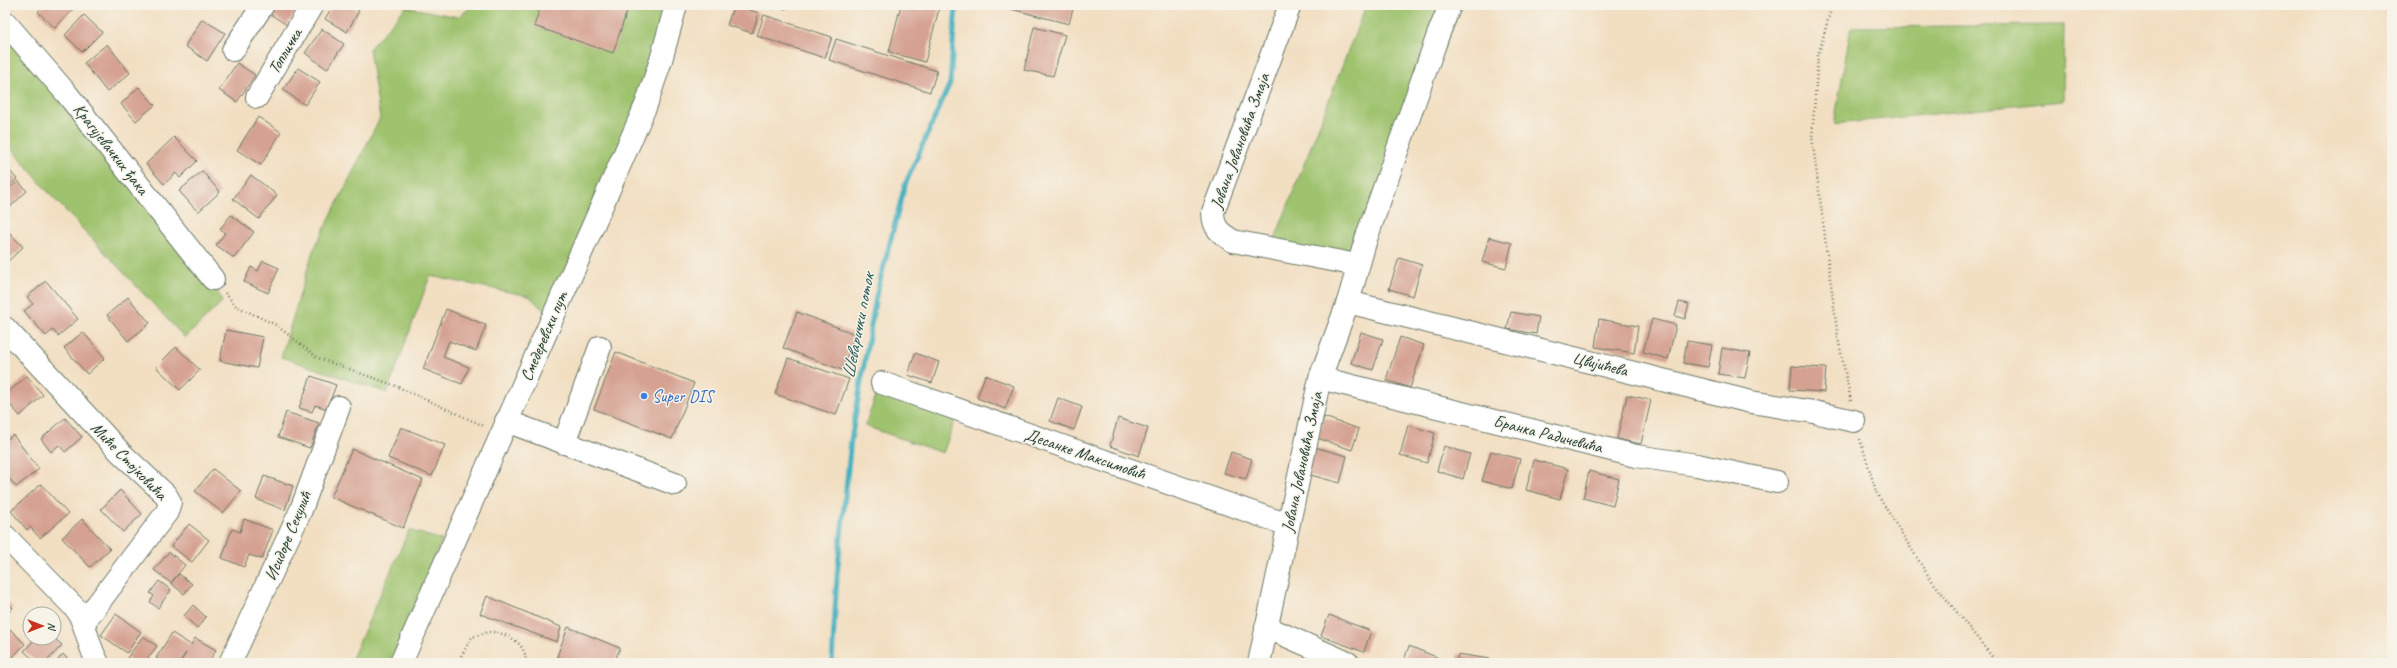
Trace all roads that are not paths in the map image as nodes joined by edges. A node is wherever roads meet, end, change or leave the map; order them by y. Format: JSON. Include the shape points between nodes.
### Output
{"nodes":[{"id":1,"x":263,"y":5,"type":"edge"},
{"id":2,"x":312,"y":5,"type":"edge"},
{"id":3,"x":676,"y":5,"type":"edge"},
{"id":4,"x":1290,"y":5,"type":"edge"},
{"id":5,"x":1450,"y":5,"type":"edge"},
{"id":6,"x":5,"y":22,"type":"edge"},
{"id":7,"x":233,"y":50,"type":"dead end"},
{"id":8,"x":257,"y":96,"type":"dead end"},
{"id":9,"x":1357,"y":265,"type":"junction"},
{"id":10,"x":213,"y":279,"type":"road end"},
{"id":11,"x":1348,"y":302,"type":"junction"},
{"id":12,"x":5,"y":328,"type":"edge"},
{"id":13,"x":600,"y":348,"type":"dead end"},
{"id":14,"x":1320,"y":378,"type":"junction"},
{"id":15,"x":882,"y":384,"type":"dead end"},
{"id":16,"x":339,"y":407,"type":"dead end"},
{"id":17,"x":1854,"y":422,"type":"road end"},
{"id":18,"x":504,"y":427,"type":"junction"},
{"id":19,"x":564,"y":443,"type":"junction"},
{"id":20,"x":1777,"y":482,"type":"dead end"},
{"id":21,"x":675,"y":484,"type":"dead end"},
{"id":22,"x":1288,"y":525,"type":"junction"},
{"id":23,"x":5,"y":536,"type":"edge"},
{"id":24,"x":84,"y":622,"type":"junction"},
{"id":25,"x":1266,"y":627,"type":"junction"},
{"id":26,"x":98,"y":663,"type":"edge"},
{"id":27,"x":230,"y":663,"type":"edge"},
{"id":28,"x":402,"y":663,"type":"edge"},
{"id":29,"x":1259,"y":663,"type":"edge"},
{"id":30,"x":1348,"y":663,"type":"edge"}],
"edges":[{"from":1,"to":7,"type":"street"},
{"from":2,"to":8,"type":"street","name":"Топличка"},
{"from":3,"to":18,"type":"street","name":"Смедеревски пут","via":[[646,105]]},
{"from":4,"to":9,"type":"street","name":"Јована Јовановића Змаја","via":[[1213,212],[1213,220],[1217,231],[1233,241]]},
{"from":5,"to":9,"type":"street","name":"Јована Јовановића Змаја"},
{"from":6,"to":10,"type":"street","name":"Крагујевачких ђака","via":[[67,94]]},
{"from":9,"to":11,"type":"street","name":"Јована Јовановића Змаја"},
{"from":11,"to":14,"type":"street","name":"Јована Јовановића Змаја"},
{"from":11,"to":17,"type":"street","name":"Цвијићева","via":[[1752,402],[1814,412]]},
{"from":12,"to":24,"type":"street","name":"Миће Стојковића","via":[[170,502],[167,512]]},
{"from":13,"to":19,"type":"street"},
{"from":14,"to":20,"type":"street","name":"Бранка Радичевића","via":[[1636,456]]},
{"from":14,"to":22,"type":"street","name":"Јована Јовановића Змаја"},
{"from":15,"to":22,"type":"street","name":"Десанке Максимовић"},
{"from":16,"to":27,"type":"street","name":"Исидоре Секулић","via":[[301,510]]},
{"from":18,"to":19,"type":"street"},
{"from":18,"to":28,"type":"street","name":"Смедеревски пут"},
{"from":19,"to":21,"type":"street"},
{"from":22,"to":25,"type":"street","name":"Јована Јовановића Змаја"},
{"from":23,"to":24,"type":"street","via":[[69,602]]},
{"from":24,"to":26,"type":"street","via":[[88,642]]},
{"from":25,"to":29,"type":"street","name":"Јована Јовановића Змаја"},
{"from":25,"to":30,"type":"street"}]}
